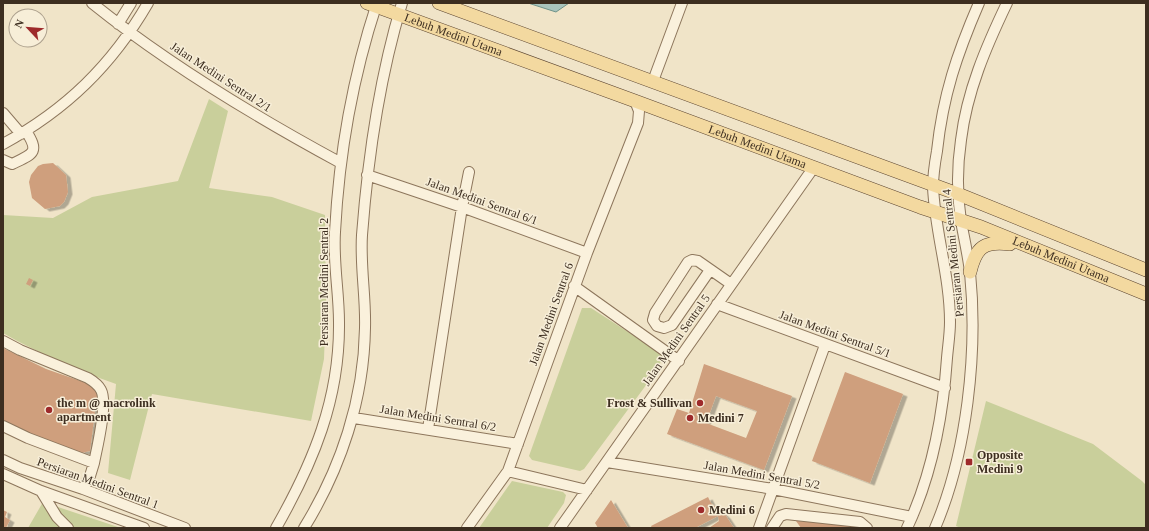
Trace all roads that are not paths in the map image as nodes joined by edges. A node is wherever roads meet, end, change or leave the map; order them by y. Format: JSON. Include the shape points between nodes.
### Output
{"nodes":[{"id":1,"x":92,"y":3,"type":"edge"},
{"id":2,"x":131,"y":3,"type":"edge"},
{"id":3,"x":148,"y":3,"type":"edge"},
{"id":4,"x":439,"y":3,"type":"edge"},
{"id":5,"x":682,"y":3,"type":"edge"},
{"id":6,"x":979,"y":3,"type":"edge"},
{"id":7,"x":1007,"y":3,"type":"edge"},
{"id":8,"x":373,"y":4,"type":"edge"},
{"id":9,"x":400,"y":9,"type":"edge"},
{"id":10,"x":118,"y":24,"type":"junction"},
{"id":11,"x":130,"y":33,"type":"junction"},
{"id":12,"x":653,"y":81,"type":"junction"},
{"id":13,"x":635,"y":101,"type":"junction"},
{"id":14,"x":3,"y":113,"type":"edge"},
{"id":15,"x":24,"y":132,"type":"junction"},
{"id":16,"x":3,"y":144,"type":"edge"},
{"id":17,"x":3,"y":160,"type":"edge"},
{"id":18,"x":341,"y":163,"type":"junction"},
{"id":19,"x":814,"y":167,"type":"junction"},
{"id":20,"x":469,"y":172,"type":"dead end"},
{"id":21,"x":367,"y":175,"type":"junction"},
{"id":22,"x":933,"y":186,"type":"junction"},
{"id":23,"x":958,"y":194,"type":"junction"},
{"id":24,"x":462,"y":207,"type":"junction"},
{"id":25,"x":936,"y":213,"type":"junction"},
{"id":26,"x":961,"y":220,"type":"junction"},
{"id":27,"x":1028,"y":246,"type":"junction"},
{"id":28,"x":587,"y":253,"type":"junction"},
{"id":29,"x":710,"y":270,"type":"junction"},
{"id":30,"x":1146,"y":270,"type":"edge"},
{"id":31,"x":970,"y":272,"type":"junction"},
{"id":32,"x":731,"y":284,"type":"junction"},
{"id":33,"x":574,"y":286,"type":"junction"},
{"id":34,"x":1146,"y":294,"type":"edge"},
{"id":35,"x":717,"y":304,"type":"junction"},
{"id":36,"x":3,"y":341,"type":"edge"},
{"id":37,"x":825,"y":345,"type":"junction"},
{"id":38,"x":679,"y":361,"type":"junction"},
{"id":39,"x":945,"y":388,"type":"junction"},
{"id":40,"x":354,"y":418,"type":"junction"},
{"id":41,"x":3,"y":426,"type":"edge"},
{"id":42,"x":428,"y":429,"type":"junction"},
{"id":43,"x":518,"y":444,"type":"junction"},
{"id":44,"x":3,"y":460,"type":"edge"},
{"id":45,"x":607,"y":462,"type":"junction"},
{"id":46,"x":94,"y":463,"type":"junction"},
{"id":47,"x":508,"y":471,"type":"junction"},
{"id":48,"x":3,"y":474,"type":"edge"},
{"id":49,"x":83,"y":489,"type":"junction"},
{"id":50,"x":773,"y":489,"type":"junction"},
{"id":51,"x":587,"y":490,"type":"junction"},
{"id":52,"x":41,"y":491,"type":"junction"},
{"id":53,"x":318,"y":506,"type":"junction"},
{"id":54,"x":912,"y":517,"type":"junction"},
{"id":55,"x":68,"y":528,"type":"edge"},
{"id":56,"x":144,"y":528,"type":"edge"},
{"id":57,"x":185,"y":528,"type":"edge"},
{"id":58,"x":276,"y":528,"type":"edge"},
{"id":59,"x":304,"y":528,"type":"edge"},
{"id":60,"x":312,"y":528,"type":"edge"},
{"id":61,"x":467,"y":528,"type":"edge"},
{"id":62,"x":560,"y":528,"type":"edge"},
{"id":63,"x":759,"y":528,"type":"edge"},
{"id":64,"x":772,"y":528,"type":"edge"},
{"id":65,"x":867,"y":528,"type":"edge"},
{"id":66,"x":907,"y":528,"type":"edge"},
{"id":67,"x":935,"y":528,"type":"edge"}],
"edges":[{"from":1,"to":10,"type":"street","name":"Jalan Medini Sentral 2/1"},
{"from":2,"to":10,"type":"street"},
{"from":3,"to":11,"type":"street"},
{"from":4,"to":12,"type":"main road","name":"Lebuh Medini Utama"},
{"from":5,"to":12,"type":"street"},
{"from":6,"to":22,"type":"street","name":"Persiaran Medini Sentral 4","via":[[953,65],[944,99]]},
{"from":7,"to":23,"type":"street","name":"Persiaran Medini Sentral 4","via":[[973,81],[960,140]]},
{"from":8,"to":9,"type":"main road","name":"Lebuh Medini Utama"},
{"from":8,"to":18,"type":"street","name":"Persiaran Medini Sentral 2"},
{"from":9,"to":13,"type":"main road","name":"Lebuh Medini Utama"},
{"from":9,"to":21,"type":"street","via":[[383,74]]},
{"from":10,"to":11,"type":"street","name":"Jalan Medini Sentral 2/1"},
{"from":11,"to":15,"type":"street","via":[[83,87],[57,111]]},
{"from":11,"to":18,"type":"street","name":"Jalan Medini Sentral 2/1","via":[[278,130]]},
{"from":12,"to":22,"type":"main road","name":"Lebuh Medini Utama"},
{"from":13,"to":19,"type":"main road","name":"Lebuh Medini Utama"},
{"from":13,"to":28,"type":"street","name":"Jalan Medini Sentral 6","via":[[639,111],[638,123]]},
{"from":14,"to":15,"type":"street"},
{"from":15,"to":16,"type":"street"},
{"from":15,"to":17,"type":"street","via":[[34,143],[34,151],[12,164]]},
{"from":18,"to":58,"type":"street","name":"Persiaran Medini Sentral 2","via":[[335,233],[339,323],[336,370],[318,445]]},
{"from":19,"to":25,"type":"main road","name":"Lebuh Medini Utama"},
{"from":19,"to":32,"type":"street","name":"Jalan Medini Sentral 5"},
{"from":20,"to":24,"type":"street"},
{"from":21,"to":24,"type":"street","name":"Jalan Medini Sentral 6/1"},
{"from":21,"to":40,"type":"street","via":[[362,237],[366,328]]},
{"from":22,"to":23,"type":"main road","name":"Lebuh Medini Utama"},
{"from":22,"to":25,"type":"street","name":"Persiaran Medini Sentral 4"},
{"from":23,"to":26,"type":"street","name":"Persiaran Medini Sentral 4"},
{"from":23,"to":30,"type":"main road","name":"Lebuh Medini Utama"},
{"from":24,"to":28,"type":"street","name":"Jalan Medini Sentral 6/1"},
{"from":24,"to":42,"type":"street"},
{"from":25,"to":26,"type":"main road","name":"Lebuh Medini Utama"},
{"from":25,"to":39,"type":"street","name":"Persiaran Medini Sentral 4","via":[[946,271],[950,322]]},
{"from":26,"to":27,"type":"main road","name":"Lebuh Medini Utama"},
{"from":26,"to":31,"type":"street","name":"Persiaran Medini Sentral 4"},
{"from":27,"to":31,"type":"main road","via":[[988,243],[976,253]]},
{"from":27,"to":34,"type":"main road","name":"Lebuh Medini Utama"},
{"from":28,"to":33,"type":"street","name":"Jalan Medini Sentral 6"},
{"from":29,"to":29,"type":"street","via":[[698,261],[688,262],[655,313],[653,320],[657,326],[664,328],[672,325]]},
{"from":29,"to":32,"type":"street"},
{"from":31,"to":67,"type":"street","name":"Persiaran Medini Sentral 4","via":[[973,328],[969,392],[947,496]]},
{"from":32,"to":35,"type":"street","name":"Jalan Medini Sentral 5"},
{"from":33,"to":38,"type":"street"},
{"from":33,"to":43,"type":"street","name":"Jalan Medini Sentral 6"},
{"from":35,"to":37,"type":"street","name":"Jalan Medini Sentral 5/1"},
{"from":35,"to":38,"type":"street","name":"Jalan Medini Sentral 5"},
{"from":36,"to":46,"type":"street","via":[[98,384],[102,392],[101,429]]},
{"from":37,"to":39,"type":"street","name":"Jalan Medini Sentral 5/1"},
{"from":37,"to":50,"type":"street"},
{"from":38,"to":45,"type":"street","name":"Jalan Medini Sentral 5"},
{"from":39,"to":54,"type":"street","name":"Persiaran Medini Sentral 4","via":[[936,442]]},
{"from":40,"to":42,"type":"street","name":"Jalan Medini Sentral 6/2"},
{"from":40,"to":53,"type":"street"},
{"from":41,"to":46,"type":"street"},
{"from":42,"to":43,"type":"street","name":"Jalan Medini Sentral 6/2"},
{"from":43,"to":47,"type":"street","name":"Jalan Medini Sentral 6"},
{"from":44,"to":49,"type":"street","name":"Persiaran Medini Sentral 1"},
{"from":45,"to":50,"type":"street","name":"Jalan Medini Sentral 5/2"},
{"from":45,"to":51,"type":"street","name":"Jalan Medini Sentral 5"},
{"from":46,"to":49,"type":"street"},
{"from":47,"to":51,"type":"street"},
{"from":47,"to":61,"type":"street","name":"Jalan Medini Sentral 6"},
{"from":48,"to":52,"type":"street"},
{"from":49,"to":57,"type":"street","name":"Persiaran Medini Sentral 1"},
{"from":50,"to":54,"type":"street","name":"Jalan Medini Sentral 5/2"},
{"from":50,"to":63,"type":"street"},
{"from":51,"to":62,"type":"street","name":"Jalan Medini Sentral 5"},
{"from":52,"to":55,"type":"street","via":[[57,517]]},
{"from":52,"to":56,"type":"street"},
{"from":53,"to":59,"type":"street"},
{"from":53,"to":60,"type":"street"},
{"from":54,"to":66,"type":"street","name":"Persiaran Medini Sentral 4"},
{"from":64,"to":65,"type":"street","via":[[780,516],[786,514],[860,522]]}]}
